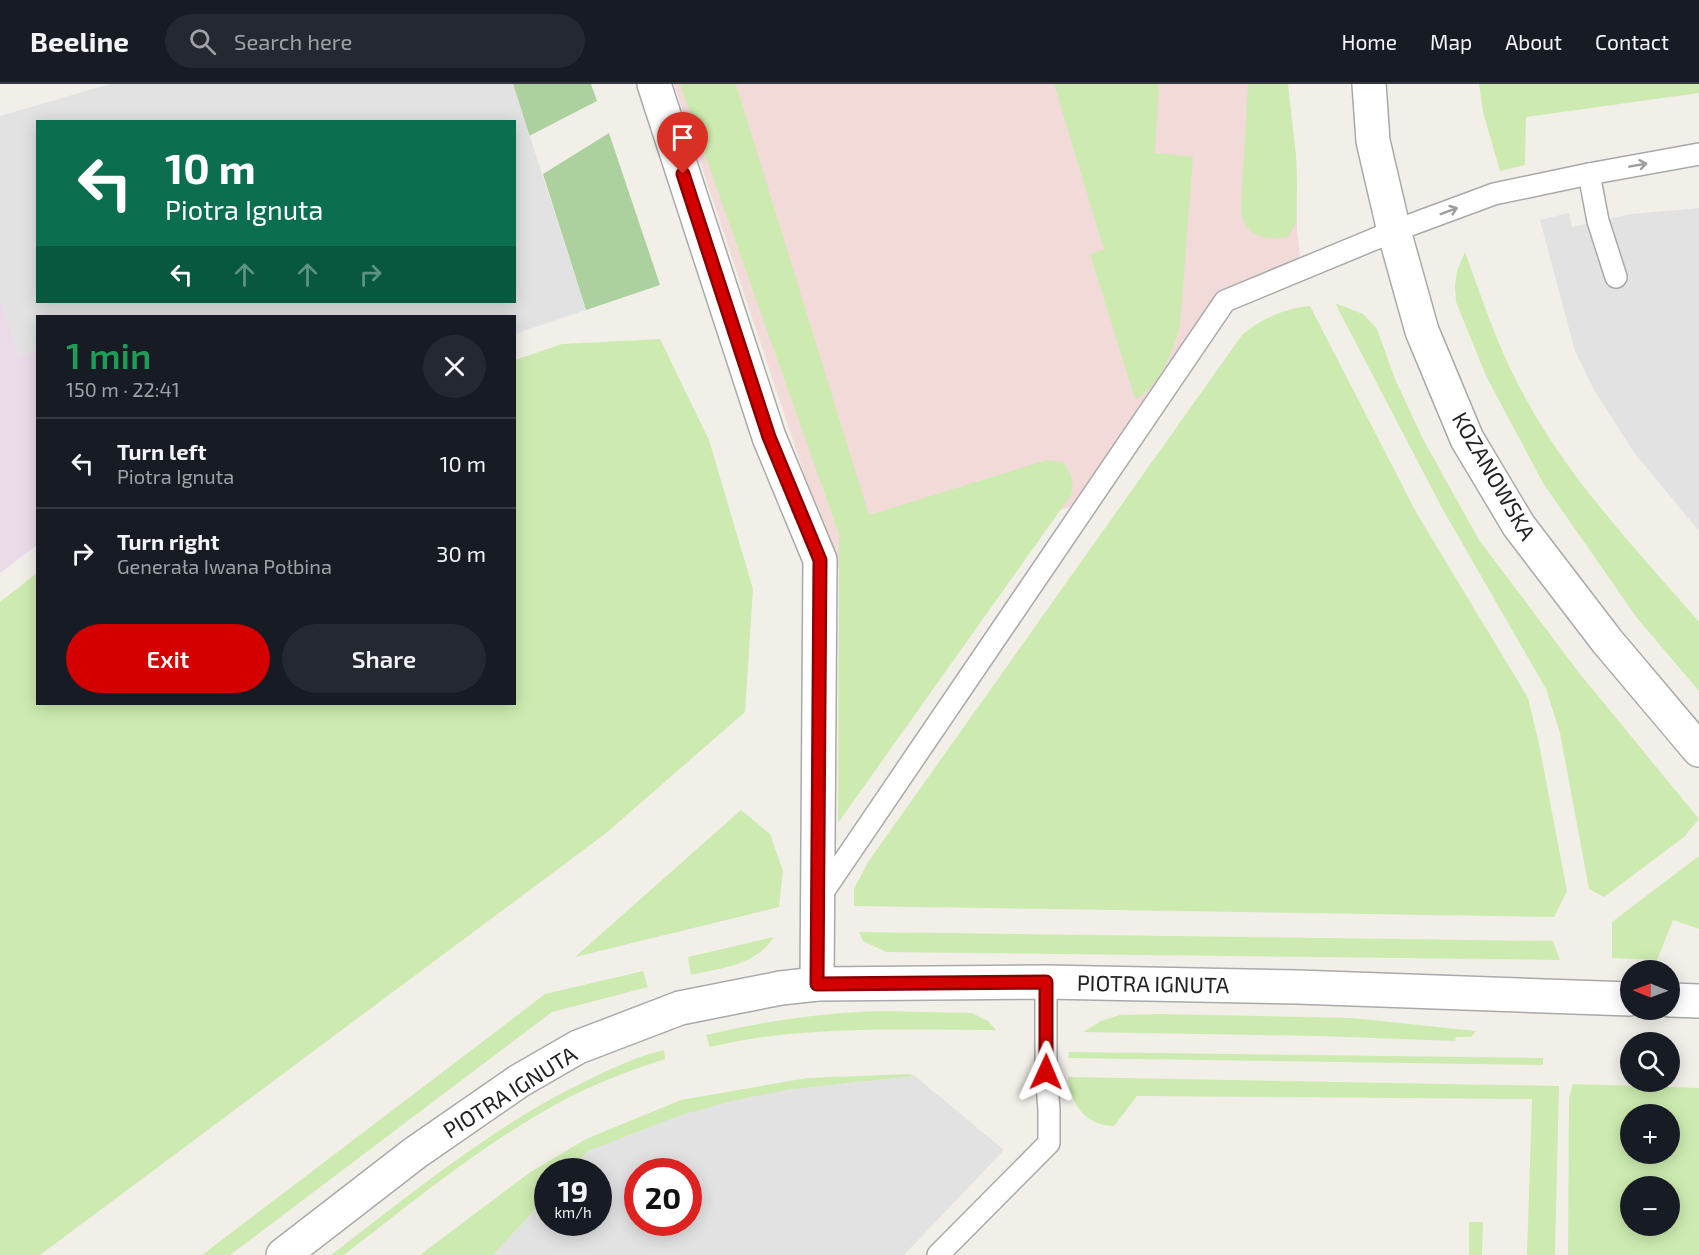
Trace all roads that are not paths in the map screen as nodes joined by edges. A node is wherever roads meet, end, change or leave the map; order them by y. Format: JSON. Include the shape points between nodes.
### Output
{"nodes":[{"id":1,"x":654,"y":84,"type":"edge"},
{"id":2,"x":1369,"y":84,"type":"edge"},
{"id":3,"x":1699,"y":154,"type":"edge"},
{"id":4,"x":1588,"y":174,"type":"junction"},
{"id":5,"x":1394,"y":231,"type":"junction"},
{"id":6,"x":1616,"y":277,"type":"dead end"},
{"id":7,"x":1699,"y":750,"type":"edge"},
{"id":8,"x":817,"y":902,"type":"junction"},
{"id":9,"x":1046,"y":982,"type":"junction"},
{"id":10,"x":817,"y":984,"type":"junction"},
{"id":11,"x":1620,"y":999,"type":"edge"},
{"id":12,"x":1680,"y":1000,"type":"edge"},
{"id":13,"x":1699,"y":1001,"type":"edge"},
{"id":14,"x":283,"y":1255,"type":"edge"},
{"id":15,"x":938,"y":1255,"type":"edge"}],
"edges":[{"from":1,"to":8,"type":"street","via":[[769,437],[820,560]]},
{"from":2,"to":5,"type":"street","name":"KOZANOWSKA","via":[[1373,141]]},
{"from":4,"to":3,"type":"lane","one_way":true},
{"from":5,"to":4,"type":"lane","one_way":true,"via":[[1494,194]]},
{"from":4,"to":6,"type":"lane"},
{"from":5,"to":7,"type":"street","name":"KOZANOWSKA","via":[[1422,331],[1473,448],[1520,526],[1607,641]]},
{"from":5,"to":8,"type":"lane","via":[[1225,301]]},
{"from":8,"to":10,"type":"street"},
{"from":9,"to":10,"type":"street","name":"PIOTRA IGNUTA"},
{"from":9,"to":11,"type":"street","name":"PIOTRA IGNUTA"},
{"from":9,"to":15,"type":"lane","via":[[1049,1143]]},
{"from":10,"to":14,"type":"street","name":"PIOTRA IGNUTA","via":[[680,1008],[578,1047],[519,1081],[415,1153]]},
{"from":12,"to":13,"type":"street"}]}
